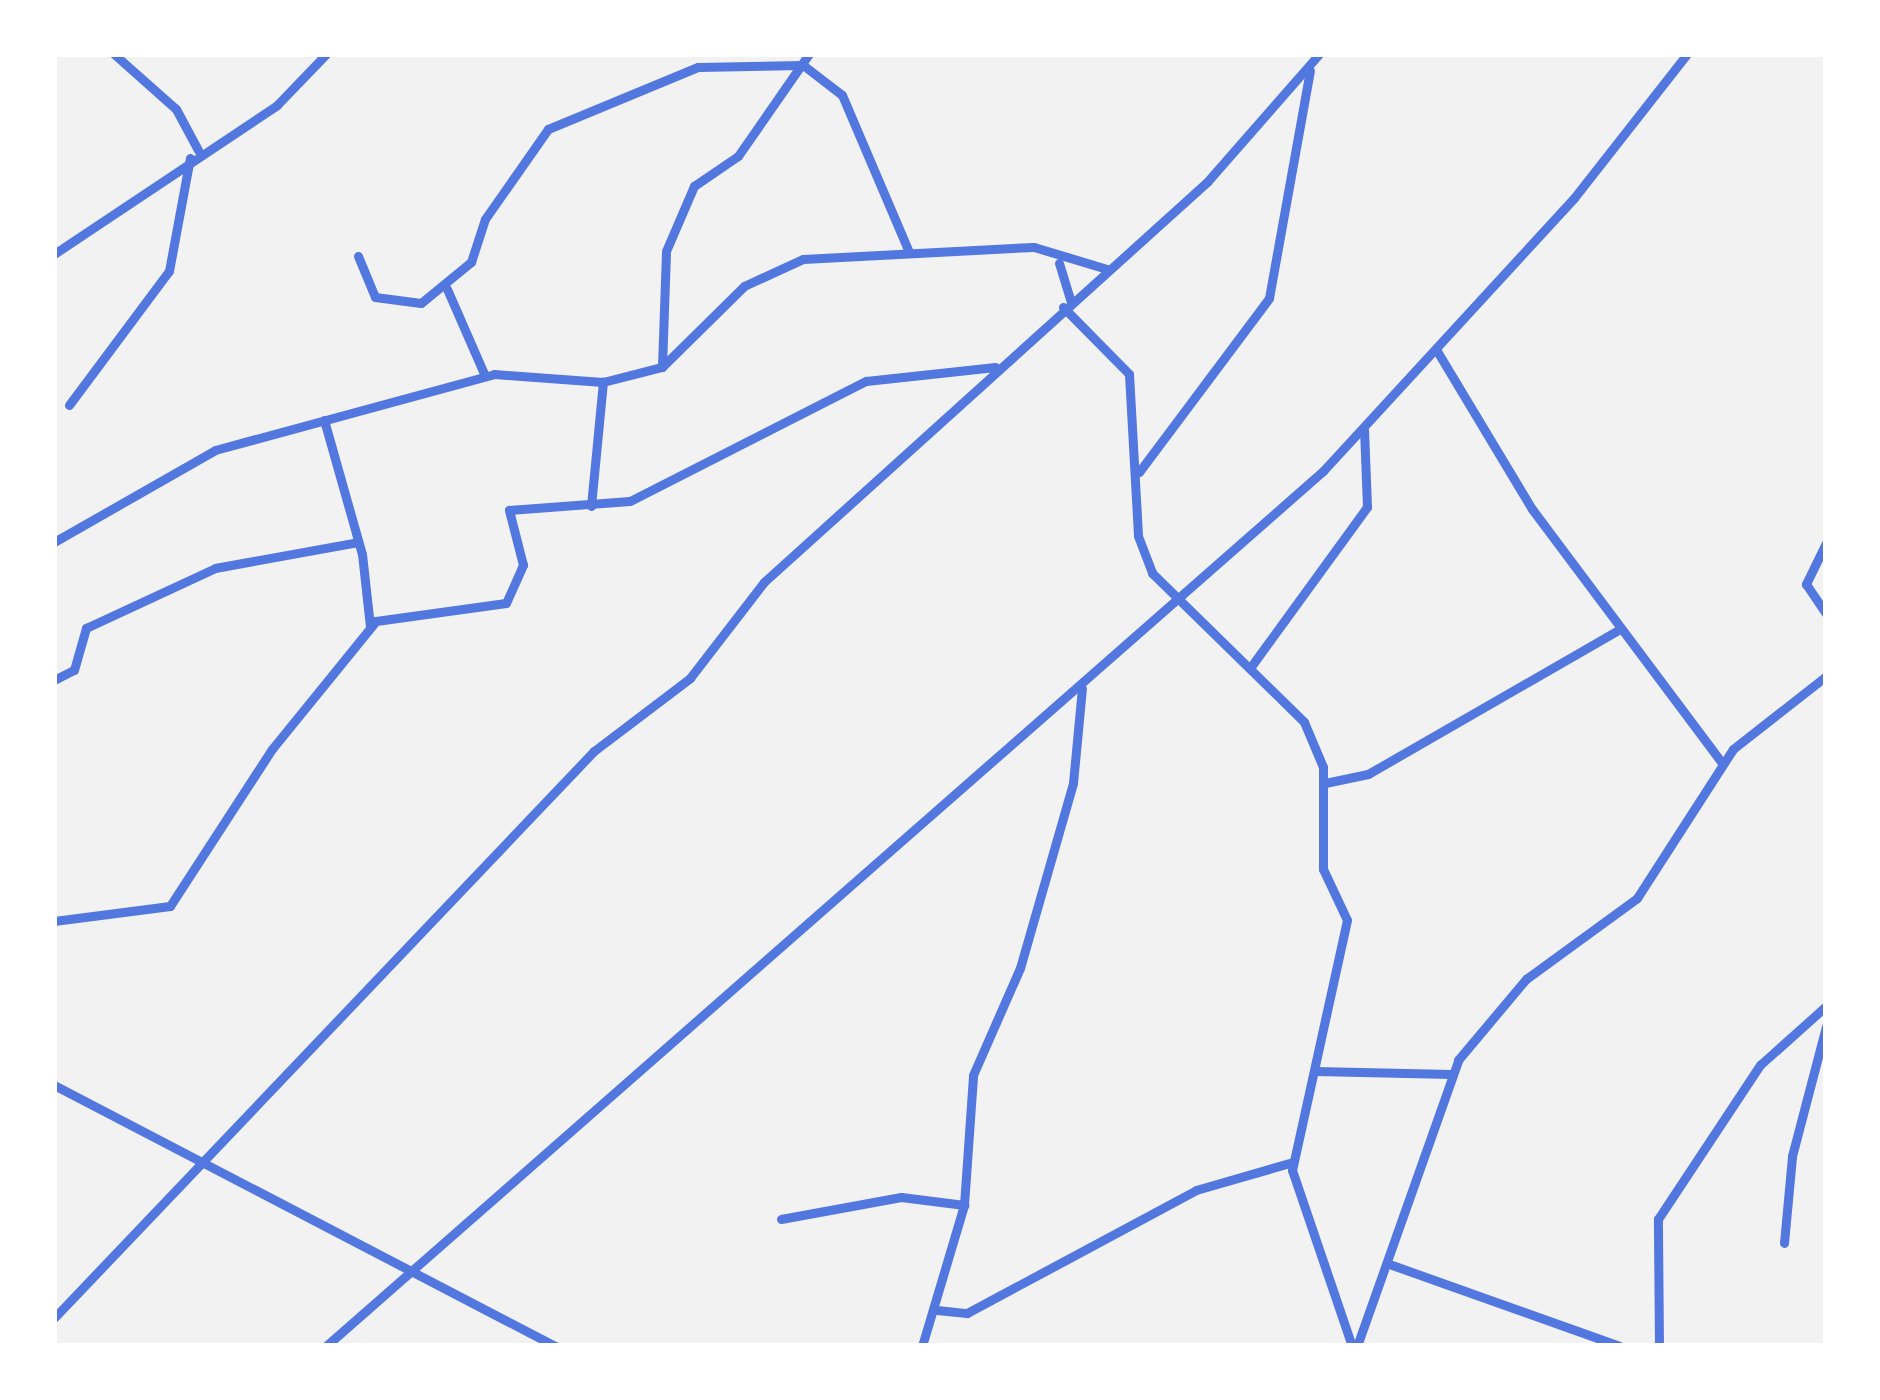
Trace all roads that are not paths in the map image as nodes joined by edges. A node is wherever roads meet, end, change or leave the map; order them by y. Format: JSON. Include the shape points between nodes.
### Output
{"nodes":[{"id":1,"x":114,"y":54,"type":"edge"},
{"id":2,"x":326,"y":54,"type":"edge"},
{"id":3,"x":696,"y":54,"type":"edge"},
{"id":4,"x":1319,"y":54,"type":"edge"},
{"id":5,"x":1687,"y":54,"type":"edge"},
{"id":6,"x":806,"y":59,"type":"edge"},
{"id":7,"x":1311,"y":66,"type":"junction"},
{"id":8,"x":698,"y":67,"type":"junction"},
{"id":9,"x":194,"y":153,"type":"junction"},
{"id":10,"x":909,"y":252,"type":"junction"},
{"id":11,"x":54,"y":254,"type":"edge"},
{"id":12,"x":358,"y":256,"type":"dead end"},
{"id":13,"x":1059,"y":263,"type":"junction"},
{"id":14,"x":1107,"y":269,"type":"junction"},
{"id":15,"x":447,"y":289,"type":"junction"},
{"id":16,"x":1066,"y":304,"type":"junction"},
{"id":17,"x":1437,"y":351,"type":"junction"},
{"id":18,"x":662,"y":367,"type":"junction"},
{"id":19,"x":995,"y":368,"type":"junction"},
{"id":20,"x":485,"y":376,"type":"junction"},
{"id":21,"x":603,"y":382,"type":"junction"},
{"id":22,"x":69,"y":405,"type":"dead end"},
{"id":23,"x":324,"y":420,"type":"junction"},
{"id":24,"x":1364,"y":430,"type":"junction"},
{"id":25,"x":1139,"y":472,"type":"junction"},
{"id":26,"x":591,"y":506,"type":"junction"},
{"id":27,"x":54,"y":542,"type":"edge"},
{"id":28,"x":358,"y":542,"type":"junction"},
{"id":29,"x":1826,"y":543,"type":"edge"},
{"id":30,"x":1177,"y":604,"type":"junction"},
{"id":31,"x":1826,"y":614,"type":"edge"},
{"id":32,"x":370,"y":627,"type":"junction"},
{"id":33,"x":1620,"y":629,"type":"junction"},
{"id":34,"x":1250,"y":668,"type":"junction"},
{"id":35,"x":1826,"y":676,"type":"edge"},
{"id":36,"x":54,"y":680,"type":"edge"},
{"id":37,"x":1082,"y":688,"type":"junction"},
{"id":38,"x":1721,"y":762,"type":"junction"},
{"id":39,"x":1325,"y":783,"type":"junction"},
{"id":40,"x":54,"y":922,"type":"edge"},
{"id":41,"x":1826,"y":1006,"type":"edge"},
{"id":42,"x":1826,"y":1026,"type":"edge"},
{"id":43,"x":1315,"y":1071,"type":"junction"},
{"id":44,"x":1451,"y":1075,"type":"junction"},
{"id":45,"x":54,"y":1085,"type":"edge"},
{"id":46,"x":1293,"y":1162,"type":"junction"},
{"id":47,"x":206,"y":1168,"type":"junction"},
{"id":48,"x":964,"y":1205,"type":"junction"},
{"id":49,"x":781,"y":1219,"type":"dead end"},
{"id":50,"x":1784,"y":1243,"type":"dead end"},
{"id":51,"x":1392,"y":1265,"type":"junction"},
{"id":52,"x":416,"y":1275,"type":"junction"},
{"id":53,"x":937,"y":1310,"type":"junction"},
{"id":54,"x":54,"y":1318,"type":"edge"},
{"id":55,"x":326,"y":1346,"type":"edge"},
{"id":56,"x":555,"y":1346,"type":"edge"},
{"id":57,"x":922,"y":1346,"type":"edge"},
{"id":58,"x":1355,"y":1346,"type":"edge"},
{"id":59,"x":1618,"y":1346,"type":"edge"},
{"id":60,"x":1659,"y":1346,"type":"edge"}],
"edges":[{"from":1,"to":9,"type":"street","via":[[176,109]]},
{"from":2,"to":9,"type":"street","via":[[277,105]]},
{"from":3,"to":8,"type":"street"},
{"from":4,"to":7,"type":"street"},
{"from":5,"to":17,"type":"street"},
{"from":6,"to":8,"type":"street"},
{"from":6,"to":10,"type":"street","via":[[842,95]]},
{"from":6,"to":18,"type":"street","via":[[738,156],[694,186],[666,251]]},
{"from":7,"to":14,"type":"street","via":[[1251,139]]},
{"from":7,"to":25,"type":"street","via":[[1269,298]]},
{"from":8,"to":15,"type":"street","via":[[542,133]]},
{"from":9,"to":11,"type":"street","via":[[134,207]]},
{"from":9,"to":22,"type":"street","via":[[169,271]]},
{"from":10,"to":13,"type":"street","via":[[1034,247]]},
{"from":10,"to":18,"type":"street","via":[[854,250],[764,273]]},
{"from":12,"to":15,"type":"street","via":[[375,297],[421,302]]},
{"from":13,"to":14,"type":"street"},
{"from":13,"to":16,"type":"street"},
{"from":14,"to":16,"type":"street"},
{"from":15,"to":20,"type":"street"},
{"from":16,"to":19,"type":"street"},
{"from":16,"to":25,"type":"street","via":[[1125,363]]},
{"from":17,"to":24,"type":"street"},
{"from":17,"to":33,"type":"street"},
{"from":18,"to":21,"type":"street"},
{"from":19,"to":26,"type":"street","via":[[866,382],[732,458]]},
{"from":19,"to":47,"type":"street","via":[[764,582],[690,678],[520,825]]},
{"from":20,"to":21,"type":"street"},
{"from":20,"to":23,"type":"street"},
{"from":21,"to":26,"type":"street"},
{"from":23,"to":27,"type":"street","via":[[191,459]]},
{"from":23,"to":28,"type":"street"},
{"from":24,"to":30,"type":"street"},
{"from":24,"to":34,"type":"street","via":[[1367,507]]},
{"from":25,"to":30,"type":"street","via":[[1138,536]]},
{"from":26,"to":32,"type":"street","via":[[509,510],[524,565],[499,609]]},
{"from":28,"to":32,"type":"street"},
{"from":28,"to":36,"type":"street","via":[[194,578],[86,628],[71,675]]},
{"from":29,"to":31,"type":"street","via":[[1805,584]]},
{"from":30,"to":34,"type":"street"},
{"from":30,"to":37,"type":"street"},
{"from":32,"to":40,"type":"street","via":[[170,906]]},
{"from":33,"to":38,"type":"street"},
{"from":33,"to":39,"type":"street","via":[[1368,774]]},
{"from":34,"to":39,"type":"street","via":[[1304,722]]},
{"from":35,"to":38,"type":"street"},
{"from":37,"to":48,"type":"street","via":[[1073,783],[1020,968],[973,1075]]},
{"from":37,"to":52,"type":"street"},
{"from":38,"to":44,"type":"street","via":[[1636,898],[1516,988]]},
{"from":39,"to":43,"type":"street","via":[[1323,869],[1347,920]]},
{"from":41,"to":60,"type":"street","via":[[1760,1065],[1658,1219]]},
{"from":42,"to":50,"type":"street","via":[[1792,1156]]},
{"from":43,"to":44,"type":"street"},
{"from":43,"to":46,"type":"street"},
{"from":44,"to":51,"type":"street"},
{"from":45,"to":47,"type":"street"},
{"from":46,"to":53,"type":"street","via":[[1196,1190],[967,1312]]},
{"from":46,"to":58,"type":"street"},
{"from":47,"to":52,"type":"street"},
{"from":47,"to":54,"type":"street"},
{"from":48,"to":49,"type":"street","via":[[902,1197]]},
{"from":48,"to":53,"type":"street"},
{"from":51,"to":58,"type":"street"},
{"from":51,"to":59,"type":"street"},
{"from":52,"to":55,"type":"street"},
{"from":52,"to":56,"type":"street"},
{"from":53,"to":57,"type":"street"}]}
